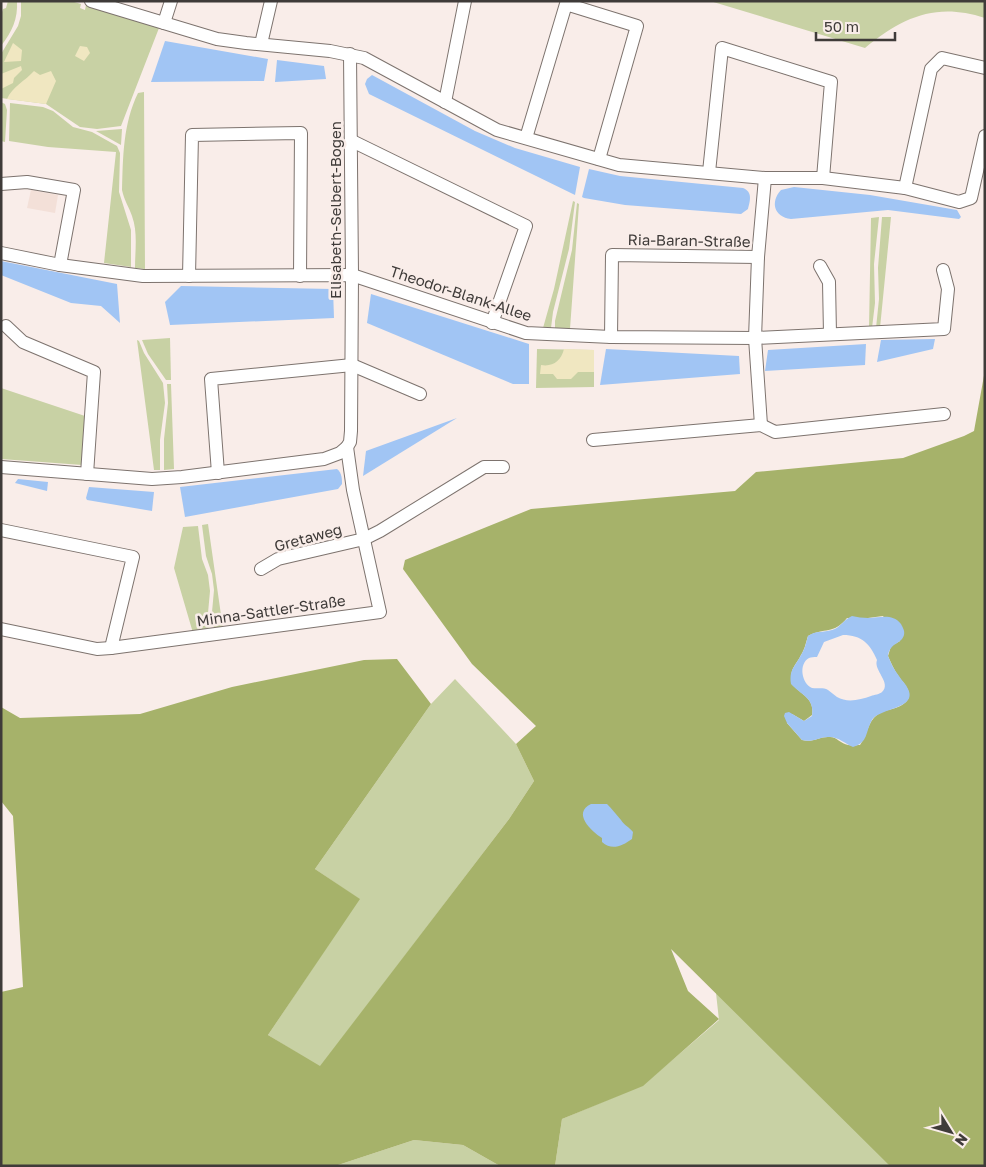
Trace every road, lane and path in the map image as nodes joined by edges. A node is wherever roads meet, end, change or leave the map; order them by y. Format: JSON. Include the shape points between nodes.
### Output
{"nodes":[{"id":1,"x":91,"y":1,"type":"edge"},
{"id":2,"x":171,"y":1,"type":"edge"},
{"id":3,"x":271,"y":1,"type":"edge"},
{"id":4,"x":465,"y":1,"type":"edge"},
{"id":5,"x":164,"y":23,"type":"junction"},
{"id":6,"x":262,"y":44,"type":"junction"},
{"id":7,"x":350,"y":54,"type":"junction"},
{"id":8,"x":985,"y":68,"type":"edge"},
{"id":9,"x":445,"y":102,"type":"junction"},
{"id":10,"x":985,"y":136,"type":"edge"},
{"id":11,"x":526,"y":138,"type":"junction"},
{"id":12,"x":352,"y":141,"type":"junction"},
{"id":13,"x":599,"y":160,"type":"junction"},
{"id":14,"x":709,"y":172,"type":"junction"},
{"id":15,"x":765,"y":178,"type":"junction"},
{"id":16,"x":823,"y":178,"type":"junction"},
{"id":17,"x":1,"y":184,"type":"edge"},
{"id":18,"x":904,"y":188,"type":"junction"},
{"id":19,"x":1,"y":252,"type":"edge"},
{"id":20,"x":758,"y":257,"type":"junction"},
{"id":21,"x":60,"y":265,"type":"junction"},
{"id":22,"x":820,"y":266,"type":"dead end"},
{"id":23,"x":944,"y":270,"type":"dead end"},
{"id":24,"x":352,"y":275,"type":"junction"},
{"id":25,"x":189,"y":276,"type":"junction"},
{"id":26,"x":300,"y":276,"type":"junction"},
{"id":27,"x":492,"y":323,"type":"junction"},
{"id":28,"x":6,"y":326,"type":"dead end"},
{"id":29,"x":830,"y":334,"type":"junction"},
{"id":30,"x":611,"y":337,"type":"junction"},
{"id":31,"x":754,"y":338,"type":"junction"},
{"id":32,"x":352,"y":365,"type":"junction"},
{"id":33,"x":420,"y":394,"type":"dead end"},
{"id":34,"x":944,"y":414,"type":"dead end"},
{"id":35,"x":760,"y":425,"type":"junction"},
{"id":36,"x":592,"y":440,"type":"dead end"},
{"id":37,"x":347,"y":447,"type":"junction"},
{"id":38,"x":502,"y":466,"type":"dead end"},
{"id":39,"x":1,"y":467,"type":"edge"},
{"id":40,"x":218,"y":473,"type":"junction"},
{"id":41,"x":87,"y":474,"type":"junction"},
{"id":42,"x":1,"y":530,"type":"edge"},
{"id":43,"x":364,"y":538,"type":"junction"},
{"id":44,"x":261,"y":569,"type":"dead end"},
{"id":45,"x":1,"y":629,"type":"edge"},
{"id":46,"x":111,"y":648,"type":"junction"}],
"edges":[{"from":1,"to":5,"type":"street"},
{"from":2,"to":5,"type":"street"},
{"from":3,"to":6,"type":"street"},
{"from":4,"to":9,"type":"street"},
{"from":5,"to":6,"type":"street","via":[[218,39]]},
{"from":6,"to":7,"type":"street"},
{"from":7,"to":9,"type":"street","via":[[377,64]]},
{"from":7,"to":12,"type":"street","name":"Elisabeth-Selbert-Bogen"},
{"from":8,"to":18,"type":"street","via":[[942,58],[931,68]]},
{"from":9,"to":11,"type":"street","via":[[497,130]]},
{"from":10,"to":18,"type":"street","via":[[971,198],[959,202]]},
{"from":11,"to":13,"type":"street"},
{"from":11,"to":13,"type":"street","via":[[566,4],[637,26]]},
{"from":12,"to":24,"type":"street","name":"Elisabeth-Selbert-Bogen"},
{"from":12,"to":27,"type":"street","via":[[526,226]]},
{"from":13,"to":14,"type":"street","via":[[619,165]]},
{"from":14,"to":15,"type":"street"},
{"from":14,"to":16,"type":"street","via":[[722,48],[831,82]]},
{"from":15,"to":16,"type":"street"},
{"from":15,"to":20,"type":"street"},
{"from":16,"to":18,"type":"street"},
{"from":17,"to":21,"type":"street","via":[[27,182],[74,190]]},
{"from":19,"to":21,"type":"street","name":"Theodor-Blank-Allee"},
{"from":20,"to":30,"type":"street","name":"Ria-Baran-Straße","via":[[612,255]]},
{"from":20,"to":31,"type":"street"},
{"from":21,"to":25,"type":"street","name":"Theodor-Blank-Allee","via":[[143,276]]},
{"from":22,"to":29,"type":"street","via":[[829,282]]},
{"from":23,"to":29,"type":"street","name":"Theodor-Blank-Allee","via":[[948,289],[944,329]]},
{"from":24,"to":26,"type":"street","name":"Theodor-Blank-Allee"},
{"from":24,"to":27,"type":"street","name":"Theodor-Blank-Allee"},
{"from":24,"to":32,"type":"street","name":"Elisabeth-Selbert-Bogen"},
{"from":25,"to":26,"type":"street","name":"Theodor-Blank-Allee"},
{"from":25,"to":26,"type":"street","via":[[192,135],[301,134]]},
{"from":27,"to":30,"type":"street","name":"Theodor-Blank-Allee","via":[[526,333]]},
{"from":28,"to":41,"type":"street","via":[[23,342],[94,372]]},
{"from":29,"to":31,"type":"street","name":"Theodor-Blank-Allee"},
{"from":30,"to":31,"type":"street","name":"Theodor-Blank-Allee"},
{"from":31,"to":35,"type":"street"},
{"from":32,"to":33,"type":"street"},
{"from":32,"to":37,"type":"street","name":"Elisabeth-Selbert-Bogen","via":[[351,431]]},
{"from":32,"to":40,"type":"street","via":[[211,379]]},
{"from":34,"to":35,"type":"street","via":[[775,432]]},
{"from":35,"to":36,"type":"street"},
{"from":37,"to":40,"type":"street","via":[[324,459]]},
{"from":37,"to":43,"type":"street","name":"Minna-Sattler-Straße"},
{"from":38,"to":43,"type":"street","name":"Gretaweg","via":[[484,467]]},
{"from":39,"to":41,"type":"street"},
{"from":40,"to":41,"type":"street","via":[[158,479]]},
{"from":42,"to":46,"type":"street","via":[[133,557]]},
{"from":43,"to":44,"type":"street","name":"Gretaweg","via":[[278,560]]},
{"from":43,"to":46,"type":"street","name":"Minna-Sattler-Straße","via":[[380,612]]},
{"from":45,"to":46,"type":"street","name":"Minna-Sattler-Straße","via":[[97,649]]}]}
